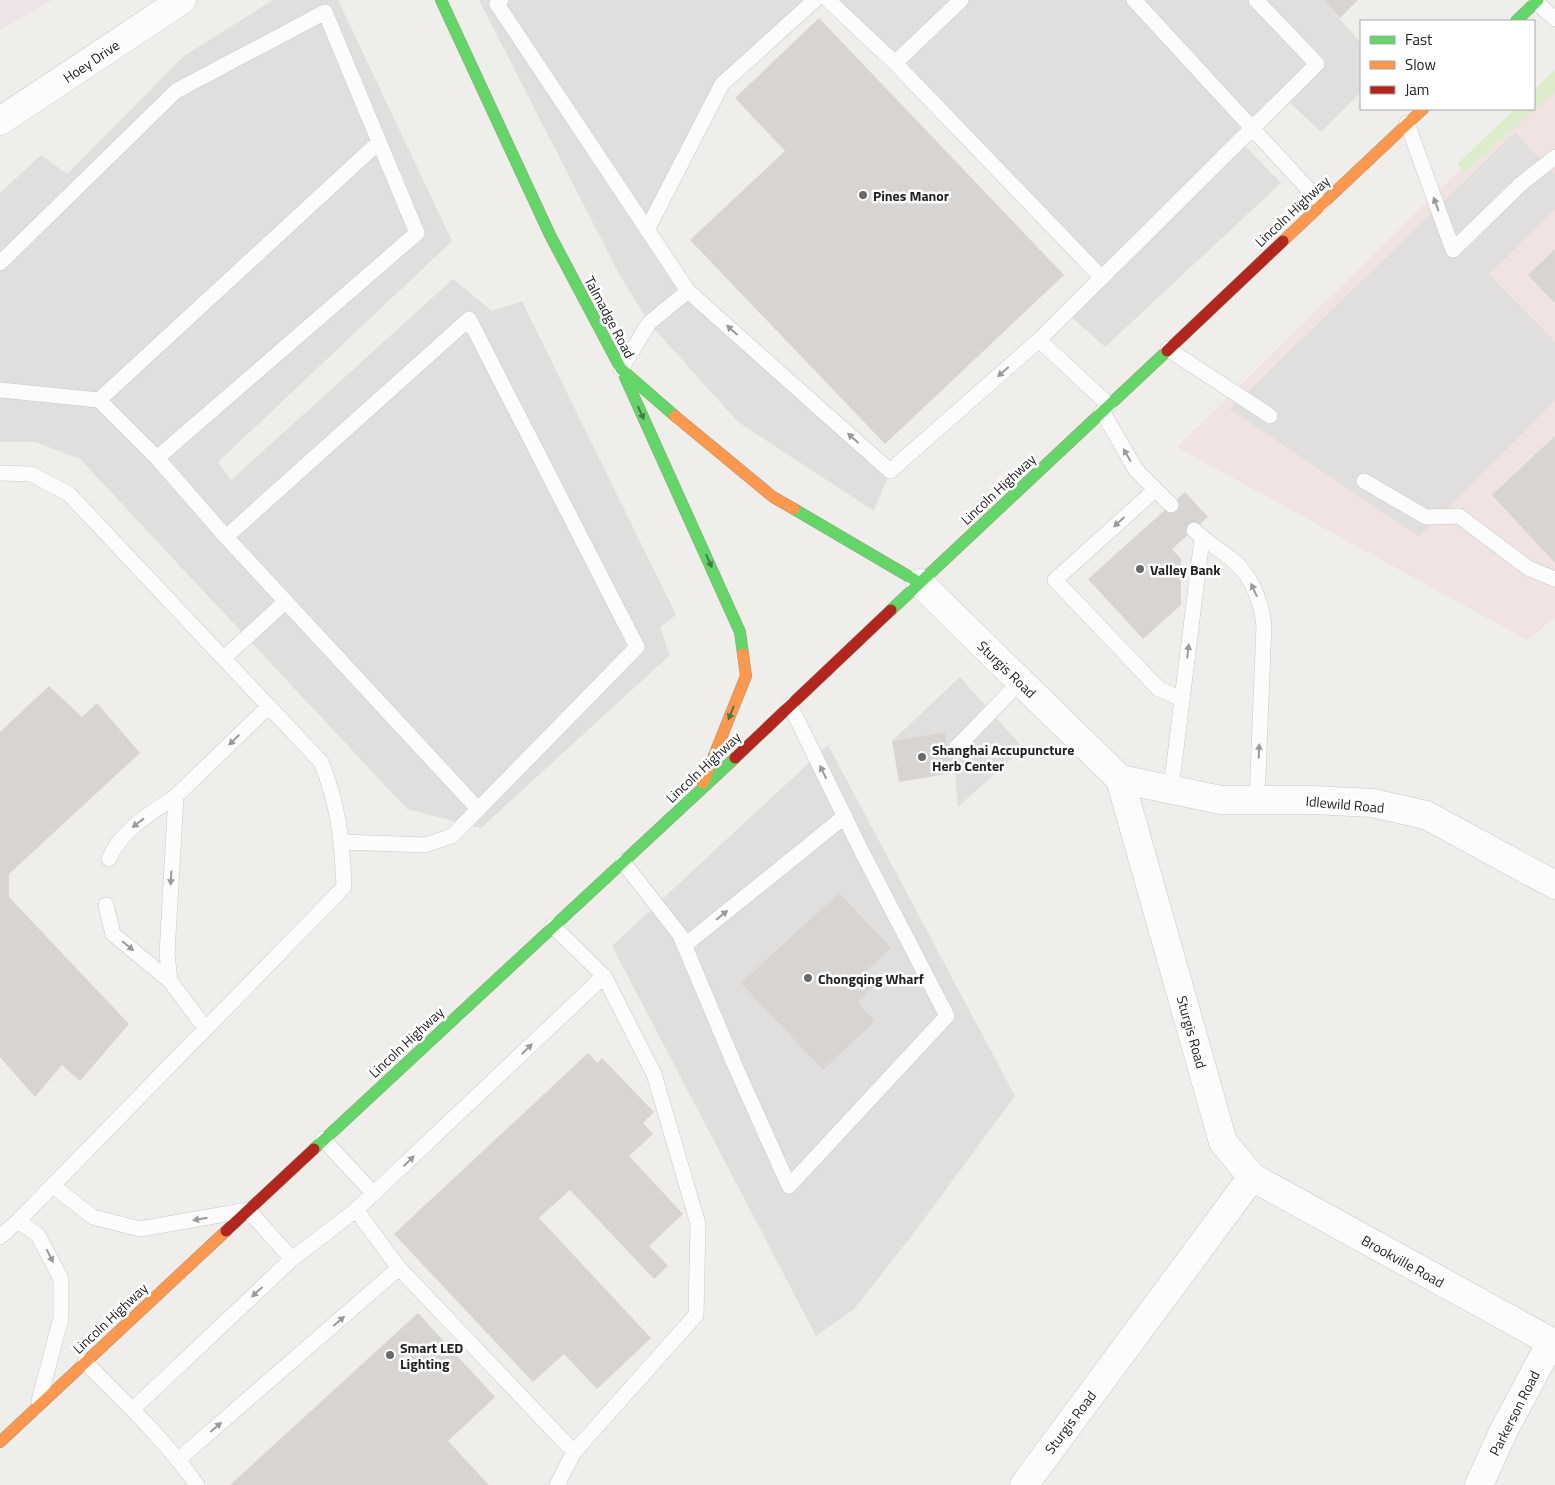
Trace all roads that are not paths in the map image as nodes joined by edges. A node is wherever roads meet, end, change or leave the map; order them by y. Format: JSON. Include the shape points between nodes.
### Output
{"nodes":[{"id":1,"x":182,"y":0,"type":"edge"},
{"id":2,"x":441,"y":0,"type":"edge"},
{"id":3,"x":500,"y":0,"type":"edge"},
{"id":4,"x":814,"y":0,"type":"edge"},
{"id":5,"x":828,"y":0,"type":"edge"},
{"id":6,"x":961,"y":0,"type":"edge"},
{"id":7,"x":1134,"y":0,"type":"edge"},
{"id":8,"x":1256,"y":0,"type":"edge"},
{"id":9,"x":1537,"y":1,"type":"edge"},
{"id":10,"x":1517,"y":20,"type":"edge"},
{"id":11,"x":1555,"y":20,"type":"edge"},
{"id":12,"x":895,"y":63,"type":"junction"},
{"id":13,"x":1422,"y":110,"type":"edge"},
{"id":14,"x":0,"y":121,"type":"edge"},
{"id":15,"x":1408,"y":123,"type":"junction"},
{"id":16,"x":1253,"y":128,"type":"junction"},
{"id":17,"x":379,"y":142,"type":"junction"},
{"id":18,"x":1555,"y":157,"type":"edge"},
{"id":19,"x":1322,"y":204,"type":"junction"},
{"id":20,"x":647,"y":230,"type":"junction"},
{"id":21,"x":0,"y":263,"type":"edge"},
{"id":22,"x":1102,"y":278,"type":"junction"},
{"id":23,"x":688,"y":291,"type":"junction"},
{"id":24,"x":1039,"y":340,"type":"junction"},
{"id":25,"x":1168,"y":348,"type":"junction"},
{"id":26,"x":621,"y":368,"type":"junction"},
{"id":27,"x":0,"y":390,"type":"edge"},
{"id":28,"x":99,"y":400,"type":"junction"},
{"id":29,"x":1106,"y":408,"type":"junction"},
{"id":30,"x":1270,"y":416,"type":"dead end"},
{"id":31,"x":157,"y":458,"type":"junction"},
{"id":32,"x":0,"y":473,"type":"edge"},
{"id":33,"x":1364,"y":481,"type":"dead end"},
{"id":34,"x":1155,"y":490,"type":"junction"},
{"id":35,"x":1170,"y":505,"type":"dead end"},
{"id":36,"x":226,"y":537,"type":"junction"},
{"id":37,"x":1555,"y":579,"type":"edge"},
{"id":38,"x":920,"y":583,"type":"junction"},
{"id":39,"x":285,"y":602,"type":"junction"},
{"id":40,"x":224,"y":658,"type":"junction"},
{"id":41,"x":1020,"y":682,"type":"junction"},
{"id":42,"x":1182,"y":699,"type":"junction"},
{"id":43,"x":790,"y":705,"type":"junction"},
{"id":44,"x":269,"y":706,"type":"junction"},
{"id":45,"x":956,"y":748,"type":"dead end"},
{"id":46,"x":1120,"y":779,"type":"junction"},
{"id":47,"x":700,"y":790,"type":"junction"},
{"id":48,"x":1170,"y":790,"type":"junction"},
{"id":49,"x":176,"y":796,"type":"junction"},
{"id":50,"x":1257,"y":800,"type":"junction"},
{"id":51,"x":478,"y":810,"type":"junction"},
{"id":52,"x":844,"y":816,"type":"junction"},
{"id":53,"x":342,"y":842,"type":"junction"},
{"id":54,"x":109,"y":859,"type":"dead end"},
{"id":55,"x":622,"y":862,"type":"junction"},
{"id":56,"x":1555,"y":885,"type":"edge"},
{"id":57,"x":106,"y":905,"type":"dead end"},
{"id":58,"x":554,"y":926,"type":"junction"},
{"id":59,"x":684,"y":946,"type":"junction"},
{"id":60,"x":604,"y":976,"type":"junction"},
{"id":61,"x":170,"y":982,"type":"junction"},
{"id":62,"x":206,"y":1029,"type":"junction"},
{"id":63,"x":323,"y":1139,"type":"junction"},
{"id":64,"x":1252,"y":1177,"type":"junction"},
{"id":65,"x":53,"y":1186,"type":"junction"},
{"id":66,"x":374,"y":1194,"type":"junction"},
{"id":67,"x":248,"y":1210,"type":"junction"},
{"id":68,"x":356,"y":1210,"type":"junction"},
{"id":69,"x":18,"y":1221,"type":"junction"},
{"id":70,"x":0,"y":1238,"type":"edge"},
{"id":71,"x":292,"y":1259,"type":"junction"},
{"id":72,"x":399,"y":1268,"type":"junction"},
{"id":73,"x":1553,"y":1344,"type":"edge"},
{"id":74,"x":85,"y":1362,"type":"junction"},
{"id":75,"x":38,"y":1406,"type":"junction"},
{"id":76,"x":133,"y":1409,"type":"junction"},
{"id":77,"x":0,"y":1442,"type":"edge"},
{"id":78,"x":574,"y":1452,"type":"junction"},
{"id":79,"x":179,"y":1459,"type":"junction"},
{"id":80,"x":197,"y":1485,"type":"edge"},
{"id":81,"x":557,"y":1485,"type":"edge"},
{"id":82,"x":1024,"y":1485,"type":"edge"},
{"id":83,"x":1479,"y":1485,"type":"edge"}],
"edges":[{"from":1,"to":14,"type":"street","name":"Hoey Drive"},
{"from":2,"to":26,"type":"main road","name":"Talmadge Road","via":[[550,235]]},
{"from":3,"to":20,"type":"lane","via":[[497,4]]},
{"from":4,"to":20,"type":"lane","via":[[722,84]]},
{"from":5,"to":12,"type":"lane"},
{"from":6,"to":12,"type":"lane"},
{"from":7,"to":16,"type":"lane"},
{"from":8,"to":16,"type":"lane","via":[[1317,64]]},
{"from":9,"to":10,"type":"main road"},
{"from":9,"to":11,"type":"lane"},
{"from":12,"to":22,"type":"lane"},
{"from":13,"to":15,"type":"main road","name":"Lincoln Highway"},
{"from":18,"to":15,"type":"lane","one_way":true,"via":[[1521,184],[1453,250]]},
{"from":15,"to":19,"type":"main road","name":"Lincoln Highway"},
{"from":16,"to":19,"type":"lane"},
{"from":16,"to":22,"type":"lane"},
{"from":17,"to":21,"type":"lane","via":[[325,12],[176,91]]},
{"from":17,"to":28,"type":"lane"},
{"from":17,"to":31,"type":"lane","via":[[417,233]]},
{"from":19,"to":25,"type":"main road","name":"Lincoln Highway"},
{"from":20,"to":23,"type":"lane"},
{"from":22,"to":24,"type":"lane"},
{"from":24,"to":23,"type":"lane","one_way":true,"via":[[890,471]]},
{"from":23,"to":26,"type":"lane","via":[[649,323]]},
{"from":24,"to":29,"type":"lane"},
{"from":25,"to":29,"type":"main road","name":"Lincoln Highway"},
{"from":25,"to":30,"type":"lane"},
{"from":26,"to":38,"type":"main road","name":"Talmadge Road","via":[[774,497]]},
{"from":26,"to":47,"type":"main road","one_way":true,"via":[[740,632],[746,676]]},
{"from":27,"to":28,"type":"lane"},
{"from":28,"to":31,"type":"lane"},
{"from":34,"to":29,"type":"lane","one_way":true,"via":[[1136,470]]},
{"from":29,"to":38,"type":"main road","name":"Lincoln Highway"},
{"from":31,"to":36,"type":"lane"},
{"from":32,"to":40,"type":"lane","via":[[31,474],[69,494]]},
{"from":33,"to":37,"type":"lane","via":[[1426,517],[1459,516],[1528,568]]},
{"from":34,"to":35,"type":"lane"},
{"from":34,"to":42,"type":"lane","one_way":true,"via":[[1055,580],[1158,690]]},
{"from":36,"to":39,"type":"lane"},
{"from":36,"to":51,"type":"lane","via":[[469,318],[637,647]]},
{"from":38,"to":41,"type":"street","name":"Sturgis Road"},
{"from":38,"to":43,"type":"main road","name":"Lincoln Highway"},
{"from":39,"to":40,"type":"lane"},
{"from":39,"to":51,"type":"lane"},
{"from":40,"to":44,"type":"lane"},
{"from":41,"to":45,"type":"lane"},
{"from":41,"to":46,"type":"street","name":"Sturgis Road"},
{"from":42,"to":48,"type":"lane"},
{"from":42,"to":50,"type":"lane","via":[[1198,534],[1232,559],[1247,575],[1262,611]]},
{"from":43,"to":47,"type":"main road","name":"Lincoln Highway"},
{"from":52,"to":43,"type":"lane","one_way":true},
{"from":44,"to":49,"type":"lane","one_way":true},
{"from":44,"to":53,"type":"lane","via":[[321,762],[332,790]]},
{"from":46,"to":48,"type":"street","name":"Idlewild Road"},
{"from":46,"to":64,"type":"street","name":"Sturgis Road","via":[[1223,1142]]},
{"from":47,"to":55,"type":"main road","name":"Lincoln Highway"},
{"from":48,"to":50,"type":"street","name":"Idlewild Road","via":[[1221,800]]},
{"from":49,"to":54,"type":"lane","one_way":true,"via":[[134,825],[114,847]]},
{"from":49,"to":61,"type":"lane","one_way":true,"via":[[167,954]]},
{"from":50,"to":56,"type":"street","name":"Idlewild Road","via":[[1372,803],[1426,815]]},
{"from":51,"to":53,"type":"lane","via":[[452,836],[425,845]]},
{"from":59,"to":52,"type":"lane","one_way":true},
{"from":52,"to":59,"type":"lane","via":[[947,1016],[789,1186]]},
{"from":53,"to":62,"type":"lane","via":[[344,887]]},
{"from":55,"to":58,"type":"main road","name":"Lincoln Highway"},
{"from":55,"to":59,"type":"lane","via":[[680,935]]},
{"from":57,"to":61,"type":"lane","one_way":true,"via":[[113,934]]},
{"from":58,"to":60,"type":"lane"},
{"from":58,"to":63,"type":"main road","name":"Lincoln Highway"},
{"from":66,"to":60,"type":"lane","one_way":true},
{"from":60,"to":78,"type":"lane","via":[[654,1074],[698,1224],[696,1314]]},
{"from":61,"to":62,"type":"lane"},
{"from":62,"to":65,"type":"lane"},
{"from":63,"to":66,"type":"lane"},
{"from":63,"to":67,"type":"main road","name":"Lincoln Highway"},
{"from":64,"to":73,"type":"street","name":"Brookville Road"},
{"from":64,"to":82,"type":"street","name":"Sturgis Road"},
{"from":67,"to":65,"type":"lane","one_way":true,"via":[[140,1229],[93,1217]]},
{"from":65,"to":69,"type":"lane"},
{"from":66,"to":68,"type":"lane"},
{"from":67,"to":71,"type":"lane"},
{"from":67,"to":74,"type":"main road","name":"Lincoln Highway"},
{"from":68,"to":71,"type":"lane"},
{"from":68,"to":72,"type":"lane"},
{"from":69,"to":70,"type":"lane"},
{"from":69,"to":75,"type":"lane","one_way":true,"via":[[38,1235],[61,1279],[61,1318]]},
{"from":71,"to":76,"type":"lane","one_way":true},
{"from":72,"to":78,"type":"lane"},
{"from":79,"to":72,"type":"lane","one_way":true},
{"from":73,"to":83,"type":"street","name":"Parkerson Road","via":[[1503,1432]]},
{"from":74,"to":75,"type":"main road","name":"Lincoln Highway"},
{"from":74,"to":76,"type":"lane"},
{"from":75,"to":77,"type":"main road","name":"Lincoln Highway"},
{"from":76,"to":79,"type":"lane"},
{"from":78,"to":81,"type":"lane"},
{"from":79,"to":80,"type":"lane"}]}
